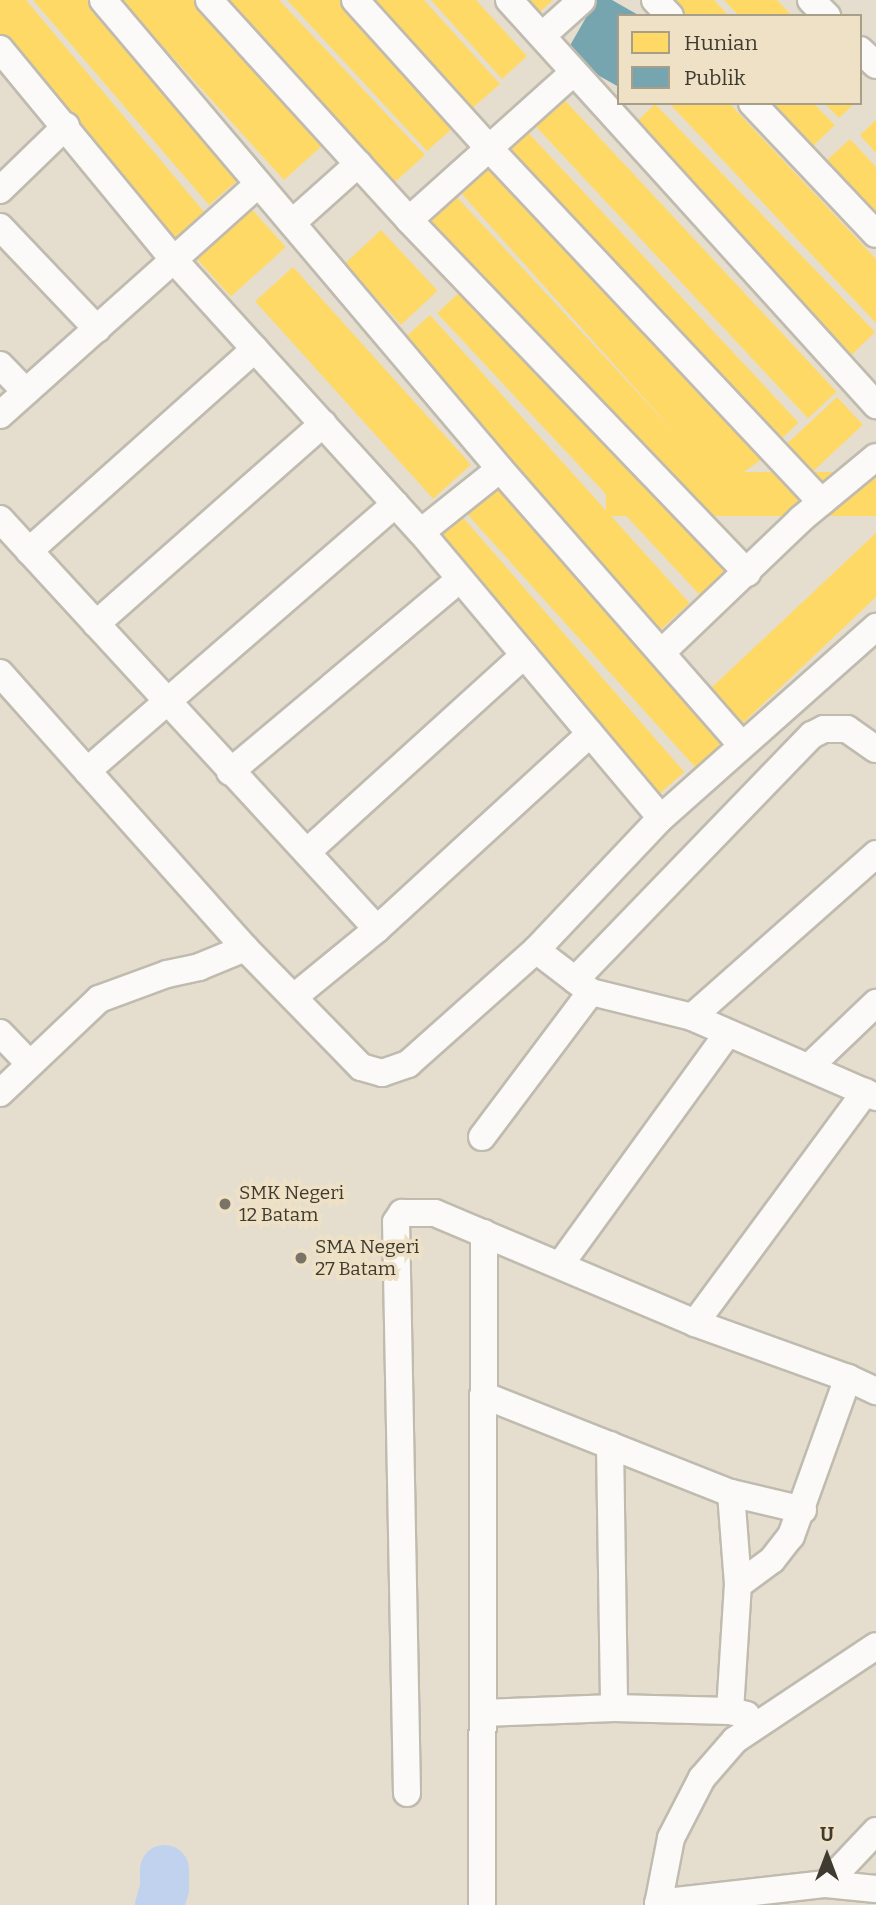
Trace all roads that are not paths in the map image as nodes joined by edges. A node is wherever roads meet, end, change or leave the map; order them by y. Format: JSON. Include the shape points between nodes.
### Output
{"nodes":[{"id":1,"x":103,"y":0,"type":"edge"},
{"id":2,"x":209,"y":0,"type":"edge"},
{"id":3,"x":355,"y":0,"type":"edge"},
{"id":4,"x":509,"y":0,"type":"edge"},
{"id":5,"x":582,"y":0,"type":"edge"},
{"id":6,"x":655,"y":0,"type":"edge"},
{"id":7,"x":811,"y":0,"type":"edge"},
{"id":8,"x":668,"y":14,"type":"edge"},
{"id":9,"x":825,"y":14,"type":"edge"},
{"id":10,"x":543,"y":35,"type":"junction"},
{"id":11,"x":0,"y":49,"type":"edge"},
{"id":12,"x":862,"y":52,"type":"edge"},
{"id":13,"x":876,"y":65,"type":"edge"},
{"id":14,"x":573,"y":74,"type":"junction"},
{"id":15,"x":754,"y":105,"type":"edge"},
{"id":16,"x":66,"y":126,"type":"junction"},
{"id":17,"x":488,"y":147,"type":"junction"},
{"id":18,"x":358,"y":164,"type":"junction"},
{"id":19,"x":258,"y":184,"type":"junction"},
{"id":20,"x":0,"y":190,"type":"edge"},
{"id":21,"x":409,"y":220,"type":"junction"},
{"id":22,"x":292,"y":223,"type":"junction"},
{"id":23,"x":0,"y":227,"type":"edge"},
{"id":24,"x":876,"y":234,"type":"edge"},
{"id":25,"x":174,"y":260,"type":"junction"},
{"id":26,"x":97,"y":329,"type":"junction"},
{"id":27,"x":255,"y":349,"type":"junction"},
{"id":28,"x":0,"y":365,"type":"edge"},
{"id":29,"x":26,"y":392,"type":"junction"},
{"id":30,"x":876,"y":405,"type":"edge"},
{"id":31,"x":0,"y":415,"type":"edge"},
{"id":32,"x":323,"y":424,"type":"junction"},
{"id":33,"x":876,"y":457,"type":"edge"},
{"id":34,"x":500,"y":468,"type":"junction"},
{"id":35,"x":821,"y":502,"type":"junction"},
{"id":36,"x":395,"y":504,"type":"junction"},
{"id":37,"x":0,"y":519,"type":"edge"},
{"id":38,"x":421,"y":532,"type":"junction"},
{"id":39,"x":29,"y":551,"type":"junction"},
{"id":40,"x":747,"y":573,"type":"junction"},
{"id":41,"x":460,"y":579,"type":"junction"},
{"id":42,"x":96,"y":624,"type":"junction"},
{"id":43,"x":876,"y":627,"type":"edge"},
{"id":44,"x":662,"y":652,"type":"junction"},
{"id":45,"x":524,"y":655,"type":"junction"},
{"id":46,"x":0,"y":673,"type":"edge"},
{"id":47,"x":166,"y":701,"type":"junction"},
{"id":48,"x":590,"y":734,"type":"junction"},
{"id":49,"x":741,"y":744,"type":"junction"},
{"id":50,"x":876,"y":749,"type":"edge"},
{"id":51,"x":87,"y":771,"type":"junction"},
{"id":52,"x":230,"y":772,"type":"junction"},
{"id":53,"x":661,"y":818,"type":"junction"},
{"id":54,"x":307,"y":852,"type":"junction"},
{"id":55,"x":876,"y":854,"type":"edge"},
{"id":56,"x":377,"y":929,"type":"junction"},
{"id":57,"x":246,"y":948,"type":"junction"},
{"id":58,"x":539,"y":952,"type":"junction"},
{"id":59,"x":577,"y":982,"type":"junction"},
{"id":60,"x":294,"y":997,"type":"junction"},
{"id":61,"x":876,"y":1003,"type":"edge"},
{"id":62,"x":692,"y":1017,"type":"junction"},
{"id":63,"x":0,"y":1033,"type":"edge"},
{"id":64,"x":728,"y":1033,"type":"junction"},
{"id":65,"x":29,"y":1063,"type":"junction"},
{"id":66,"x":809,"y":1067,"type":"junction"},
{"id":67,"x":0,"y":1093,"type":"edge"},
{"id":68,"x":871,"y":1094,"type":"edge"},
{"id":69,"x":482,"y":1137,"type":"dead end"},
{"id":70,"x":484,"y":1233,"type":"junction"},
{"id":71,"x":560,"y":1265,"type":"junction"},
{"id":72,"x":695,"y":1323,"type":"junction"},
{"id":73,"x":848,"y":1378,"type":"junction"},
{"id":74,"x":876,"y":1391,"type":"edge"},
{"id":75,"x":483,"y":1395,"type":"junction"},
{"id":76,"x":610,"y":1445,"type":"junction"},
{"id":77,"x":732,"y":1493,"type":"junction"},
{"id":78,"x":803,"y":1510,"type":"junction"},
{"id":79,"x":738,"y":1585,"type":"junction"},
{"id":80,"x":876,"y":1646,"type":"edge"},
{"id":81,"x":614,"y":1708,"type":"junction"},
{"id":82,"x":730,"y":1711,"type":"junction"},
{"id":83,"x":483,"y":1713,"type":"junction"},
{"id":84,"x":763,"y":1718,"type":"junction"},
{"id":85,"x":407,"y":1793,"type":"dead end"},
{"id":86,"x":876,"y":1831,"type":"edge"},
{"id":87,"x":826,"y":1884,"type":"junction"},
{"id":88,"x":876,"y":1889,"type":"edge"},
{"id":89,"x":766,"y":1899,"type":"edge"},
{"id":90,"x":658,"y":1904,"type":"edge"},
{"id":91,"x":482,"y":1905,"type":"edge"}],
"edges":[{"from":1,"to":19,"type":"street"},
{"from":2,"to":18,"type":"street"},
{"from":3,"to":17,"type":"street"},
{"from":4,"to":10,"type":"street"},
{"from":5,"to":10,"type":"street"},
{"from":6,"to":8,"type":"street"},
{"from":7,"to":9,"type":"street"},
{"from":10,"to":14,"type":"street"},
{"from":11,"to":16,"type":"street"},
{"from":12,"to":13,"type":"street"},
{"from":14,"to":17,"type":"street"},
{"from":14,"to":30,"type":"street"},
{"from":15,"to":24,"type":"street"},
{"from":16,"to":20,"type":"street"},
{"from":16,"to":25,"type":"street"},
{"from":17,"to":21,"type":"street"},
{"from":17,"to":35,"type":"street"},
{"from":18,"to":21,"type":"street"},
{"from":18,"to":22,"type":"street"},
{"from":19,"to":22,"type":"street"},
{"from":19,"to":25,"type":"street"},
{"from":21,"to":40,"type":"street"},
{"from":22,"to":34,"type":"street"},
{"from":23,"to":26,"type":"street"},
{"from":25,"to":26,"type":"street"},
{"from":25,"to":27,"type":"street"},
{"from":26,"to":29,"type":"street"},
{"from":27,"to":32,"type":"street"},
{"from":27,"to":39,"type":"street"},
{"from":28,"to":29,"type":"street"},
{"from":29,"to":31,"type":"street"},
{"from":32,"to":36,"type":"street"},
{"from":32,"to":42,"type":"street"},
{"from":33,"to":35,"type":"street"},
{"from":34,"to":38,"type":"street"},
{"from":34,"to":44,"type":"street"},
{"from":35,"to":40,"type":"street"},
{"from":36,"to":38,"type":"street"},
{"from":36,"to":47,"type":"street"},
{"from":37,"to":39,"type":"street"},
{"from":38,"to":41,"type":"street"},
{"from":39,"to":42,"type":"street"},
{"from":40,"to":44,"type":"street"},
{"from":41,"to":45,"type":"street"},
{"from":41,"to":52,"type":"street"},
{"from":42,"to":47,"type":"street"},
{"from":43,"to":49,"type":"street"},
{"from":44,"to":49,"type":"street"},
{"from":45,"to":48,"type":"street"},
{"from":45,"to":54,"type":"street"},
{"from":46,"to":51,"type":"street"},
{"from":47,"to":51,"type":"street"},
{"from":47,"to":52,"type":"street"},
{"from":48,"to":53,"type":"street"},
{"from":48,"to":56,"type":"street"},
{"from":49,"to":53,"type":"street"},
{"from":50,"to":59,"type":"street","via":[[847,729],[824,729],[812,735]]},
{"from":51,"to":57,"type":"street"},
{"from":52,"to":54,"type":"street"},
{"from":53,"to":58,"type":"street"},
{"from":54,"to":56,"type":"street"},
{"from":55,"to":62,"type":"street"},
{"from":56,"to":60,"type":"street"},
{"from":57,"to":60,"type":"street"},
{"from":57,"to":65,"type":"street","via":[[99,999]]},
{"from":58,"to":59,"type":"street"},
{"from":58,"to":60,"type":"street","via":[[408,1064],[382,1073],[361,1067]]},
{"from":59,"to":62,"type":"street"},
{"from":59,"to":69,"type":"street"},
{"from":61,"to":66,"type":"street"},
{"from":62,"to":64,"type":"street"},
{"from":63,"to":65,"type":"street"},
{"from":64,"to":66,"type":"street"},
{"from":64,"to":71,"type":"street"},
{"from":65,"to":67,"type":"street"},
{"from":66,"to":68,"type":"street"},
{"from":68,"to":72,"type":"street"},
{"from":70,"to":71,"type":"street"},
{"from":70,"to":75,"type":"street"},
{"from":70,"to":85,"type":"street","via":[[435,1213],[402,1213],[396,1222]]},
{"from":71,"to":72,"type":"street"},
{"from":72,"to":73,"type":"street"},
{"from":73,"to":74,"type":"street"},
{"from":73,"to":78,"type":"street"},
{"from":75,"to":76,"type":"street"},
{"from":75,"to":83,"type":"street"},
{"from":76,"to":77,"type":"street"},
{"from":76,"to":81,"type":"street"},
{"from":77,"to":78,"type":"street"},
{"from":77,"to":79,"type":"street"},
{"from":78,"to":79,"type":"street","via":[[791,1536],[772,1560]]},
{"from":79,"to":82,"type":"street"},
{"from":80,"to":84,"type":"street"},
{"from":81,"to":82,"type":"street"},
{"from":81,"to":83,"type":"street"},
{"from":82,"to":84,"type":"street"},
{"from":83,"to":91,"type":"street"},
{"from":84,"to":90,"type":"street","via":[[735,1740],[702,1778],[671,1838]]},
{"from":86,"to":87,"type":"street"},
{"from":87,"to":88,"type":"street"},
{"from":87,"to":89,"type":"street"},
{"from":89,"to":90,"type":"street"}]}
